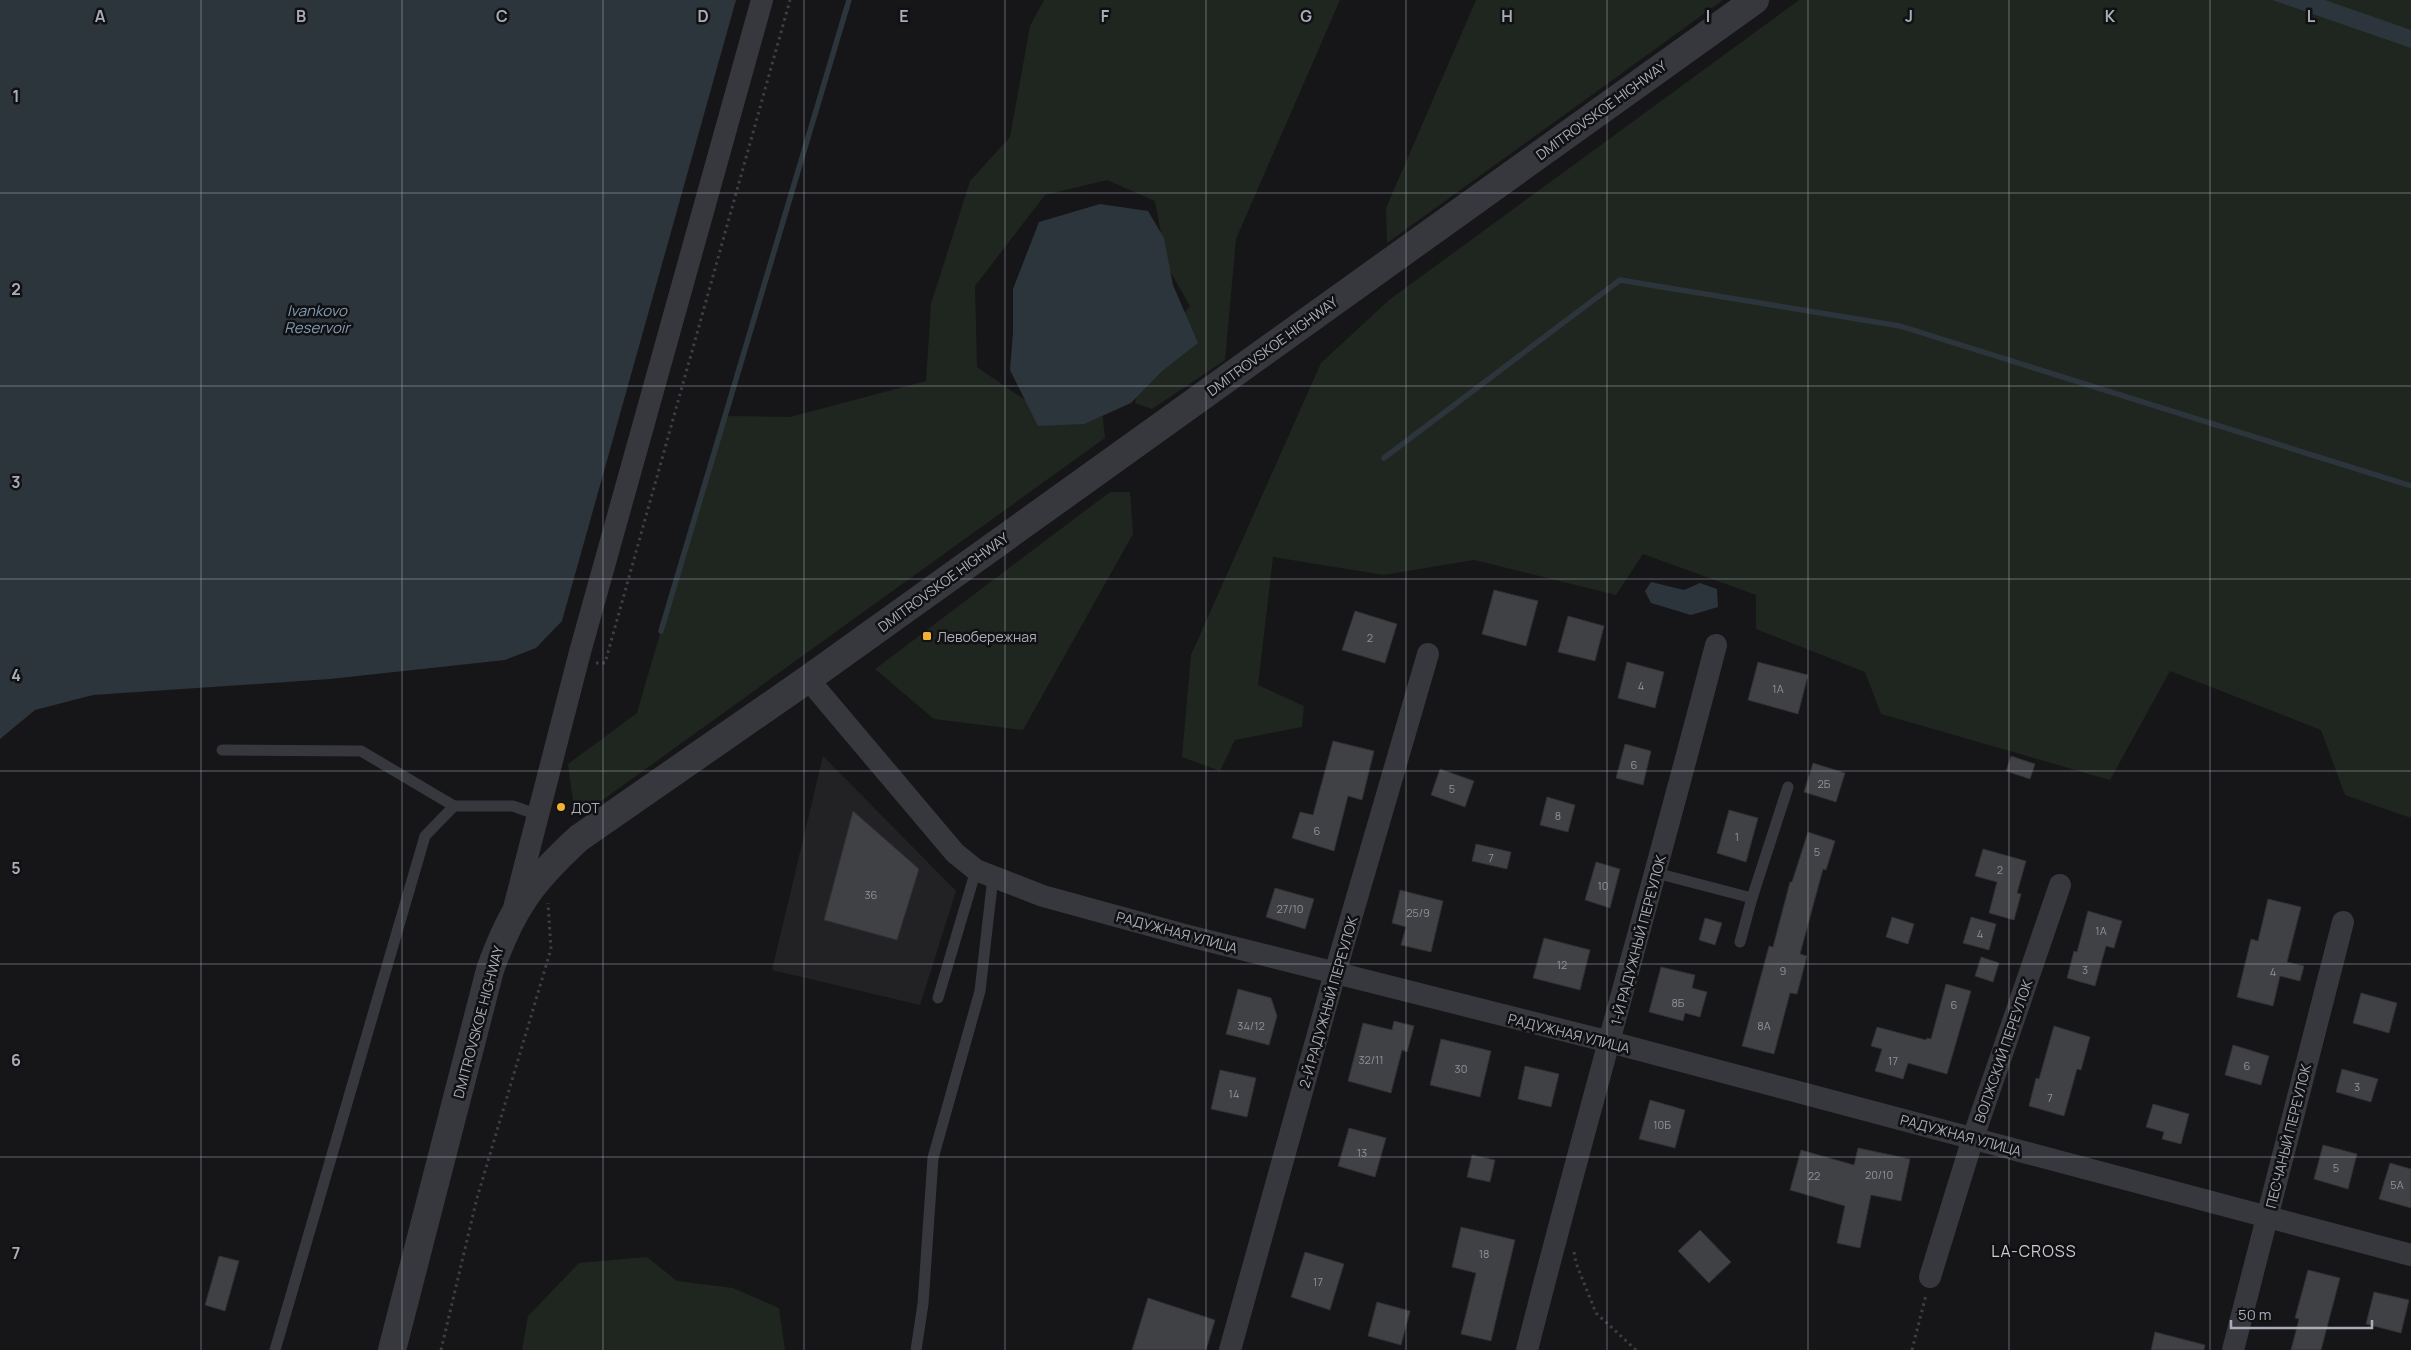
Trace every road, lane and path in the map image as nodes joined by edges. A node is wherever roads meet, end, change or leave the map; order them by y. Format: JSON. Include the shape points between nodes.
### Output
{"nodes":[{"id":1,"x":762,"y":0,"type":"edge"},
{"id":2,"x":790,"y":0,"type":"edge"},
{"id":3,"x":1755,"y":0,"type":"edge"},
{"id":4,"x":1716,"y":645,"type":"dead end"},
{"id":5,"x":1428,"y":654,"type":"dead end"},
{"id":6,"x":578,"y":663,"type":"junction"},
{"id":7,"x":808,"y":679,"type":"junction"},
{"id":8,"x":222,"y":750,"type":"dead end"},
{"id":9,"x":1788,"y":787,"type":"dead end"},
{"id":10,"x":454,"y":806,"type":"junction"},
{"id":11,"x":538,"y":815,"type":"junction"},
{"id":12,"x":1656,"y":873,"type":"junction"},
{"id":13,"x":985,"y":874,"type":"junction"},
{"id":14,"x":2060,"y":885,"type":"dead end"},
{"id":15,"x":548,"y":898,"type":"dead end"},
{"id":16,"x":1752,"y":898,"type":"junction"},
{"id":17,"x":512,"y":914,"type":"junction"},
{"id":18,"x":2343,"y":922,"type":"dead end"},
{"id":19,"x":1740,"y":942,"type":"dead end"},
{"id":20,"x":1335,"y":973,"type":"junction"},
{"id":21,"x":938,"y":998,"type":"dead end"},
{"id":22,"x":1610,"y":1042,"type":"junction"},
{"id":23,"x":1973,"y":1138,"type":"junction"},
{"id":24,"x":2267,"y":1218,"type":"junction"},
{"id":25,"x":1573,"y":1244,"type":"dead end"},
{"id":26,"x":2411,"y":1255,"type":"edge"},
{"id":27,"x":1930,"y":1276,"type":"joint"},
{"id":28,"x":275,"y":1350,"type":"edge"},
{"id":29,"x":392,"y":1350,"type":"edge"},
{"id":30,"x":440,"y":1350,"type":"edge"},
{"id":31,"x":916,"y":1350,"type":"edge"},
{"id":32,"x":1230,"y":1350,"type":"edge"},
{"id":33,"x":1527,"y":1350,"type":"edge"},
{"id":34,"x":1636,"y":1350,"type":"edge"},
{"id":35,"x":1912,"y":1350,"type":"edge"},
{"id":36,"x":2234,"y":1350,"type":"edge"}],
"edges":[{"from":1,"to":6,"type":"street"},
{"from":2,"to":6,"type":"path","via":[[605,663]]},
{"from":3,"to":7,"type":"street","name":"DMITROVSKOE HIGHWAY"},
{"from":4,"to":12,"type":"street","name":"1-Й РАДУЖНЫЙ ПЕРЕУЛОК"},
{"from":5,"to":20,"type":"street","name":"2-Й РАДУЖНЫЙ ПЕРЕУЛОК"},
{"from":6,"to":11,"type":"street"},
{"from":7,"to":13,"type":"street","name":"РАДУЖНАЯ УЛИЦА","via":[[955,853]]},
{"from":7,"to":17,"type":"street","name":"DMITROVSKOE HIGHWAY","via":[[579,838],[547,868]]},
{"from":8,"to":10,"type":"lane","via":[[362,751]]},
{"from":9,"to":16,"type":"lane"},
{"from":10,"to":11,"type":"lane","via":[[513,806]]},
{"from":10,"to":28,"type":"lane","via":[[425,836]]},
{"from":11,"to":17,"type":"street"},
{"from":12,"to":16,"type":"lane"},
{"from":12,"to":22,"type":"street","name":"1-Й РАДУЖНЫЙ ПЕРЕУЛОК"},
{"from":13,"to":20,"type":"street","name":"РАДУЖНАЯ УЛИЦА","via":[[1043,896]]},
{"from":13,"to":21,"type":"lane"},
{"from":13,"to":31,"type":"lane","via":[[980,991],[933,1158],[923,1304]]},
{"from":14,"to":23,"type":"street","name":"ВОЛЖСКИЙ ПЕРЕУЛОК"},
{"from":15,"to":30,"type":"path","via":[[551,950],[477,1198]]},
{"from":16,"to":19,"type":"lane"},
{"from":17,"to":29,"type":"street","name":"DMITROVSKOE HIGHWAY","via":[[490,970]]},
{"from":18,"to":24,"type":"street","name":"ПЕСЧАНЫЙ ПЕРЕУЛОК"},
{"from":20,"to":22,"type":"street","name":"РАДУЖНАЯ УЛИЦА"},
{"from":20,"to":32,"type":"street","name":"2-Й РАДУЖНЫЙ ПЕРЕУЛОК"},
{"from":22,"to":23,"type":"street","name":"РАДУЖНАЯ УЛИЦА"},
{"from":22,"to":33,"type":"street","name":"1-Й РАДУЖНЫЙ ПЕРЕУЛОК","via":[[1565,1199]]},
{"from":23,"to":24,"type":"street","name":"РАДУЖНАЯ УЛИЦА"},
{"from":23,"to":27,"type":"street","name":"ВОЛЖСКИЙ ПЕРЕУЛОК"},
{"from":24,"to":26,"type":"street","name":"РАДУЖНАЯ УЛИЦА"},
{"from":24,"to":36,"type":"street","name":"ПЕСЧАНЫЙ ПЕРЕУЛОК"},
{"from":25,"to":34,"type":"path","via":[[1576,1263],[1596,1313]]},
{"from":27,"to":35,"type":"path"}]}
